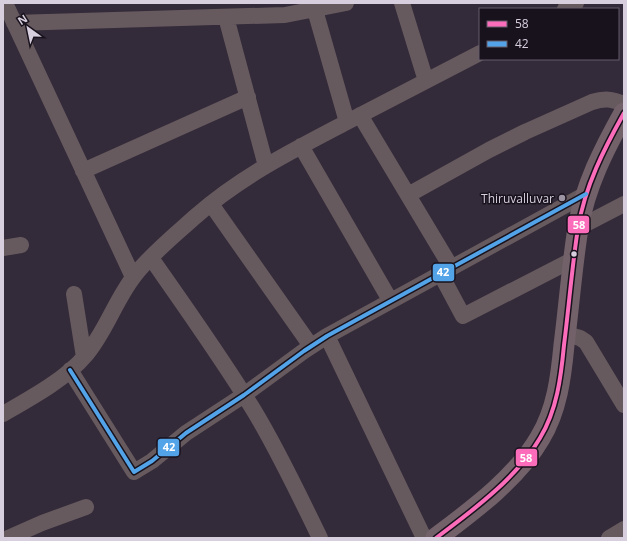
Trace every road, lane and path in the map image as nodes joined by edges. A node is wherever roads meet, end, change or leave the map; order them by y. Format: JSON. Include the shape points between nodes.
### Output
{"nodes":[{"id":1,"x":5,"y":3,"type":"edge"},
{"id":2,"x":346,"y":3,"type":"edge"},
{"id":3,"x":402,"y":3,"type":"edge"},
{"id":4,"x":576,"y":3,"type":"edge"},
{"id":5,"x":314,"y":6,"type":"edge"},
{"id":6,"x":567,"y":8,"type":"edge"},
{"id":7,"x":226,"y":17,"type":"junction"},
{"id":8,"x":14,"y":23,"type":"junction"},
{"id":9,"x":479,"y":54,"type":"edge"},
{"id":10,"x":426,"y":81,"type":"junction"},
{"id":11,"x":248,"y":97,"type":"junction"},
{"id":12,"x":624,"y":104,"type":"edge"},
{"id":13,"x":624,"y":113,"type":"edge"},
{"id":14,"x":354,"y":119,"type":"junction"},
{"id":15,"x":301,"y":146,"type":"junction"},
{"id":16,"x":266,"y":166,"type":"junction"},
{"id":17,"x":83,"y":171,"type":"junction"},
{"id":18,"x":586,"y":194,"type":"junction"},
{"id":19,"x":408,"y":195,"type":"junction"},
{"id":20,"x":211,"y":204,"type":"junction"},
{"id":21,"x":624,"y":204,"type":"edge"},
{"id":22,"x":578,"y":228,"type":"junction"},
{"id":23,"x":21,"y":246,"type":"dead end"},
{"id":24,"x":3,"y":248,"type":"edge"},
{"id":25,"x":151,"y":258,"type":"junction"},
{"id":26,"x":574,"y":259,"type":"junction"},
{"id":27,"x":446,"y":270,"type":"junction"},
{"id":28,"x":133,"y":277,"type":"junction"},
{"id":29,"x":74,"y":294,"type":"dead end"},
{"id":30,"x":390,"y":300,"type":"junction"},
{"id":31,"x":566,"y":334,"type":"junction"},
{"id":32,"x":327,"y":336,"type":"junction"},
{"id":33,"x":311,"y":346,"type":"junction"},
{"id":34,"x":84,"y":357,"type":"junction"},
{"id":35,"x":70,"y":370,"type":"junction"},
{"id":36,"x":244,"y":395,"type":"junction"},
{"id":37,"x":624,"y":405,"type":"edge"},
{"id":38,"x":3,"y":412,"type":"edge"},
{"id":39,"x":86,"y":507,"type":"dead end"},
{"id":40,"x":624,"y":529,"type":"edge"},
{"id":41,"x":8,"y":538,"type":"edge"},
{"id":42,"x":320,"y":538,"type":"edge"},
{"id":43,"x":424,"y":538,"type":"edge"},
{"id":44,"x":436,"y":538,"type":"edge"},
{"id":45,"x":608,"y":538,"type":"edge"}],
"edges":[{"from":1,"to":8,"type":"street"},
{"from":2,"to":5,"type":"street"},
{"from":3,"to":10,"type":"street"},
{"from":4,"to":6,"type":"street"},
{"from":5,"to":7,"type":"street","via":[[285,15]]},
{"from":5,"to":14,"type":"street"},
{"from":7,"to":8,"type":"street"},
{"from":7,"to":11,"type":"street"},
{"from":8,"to":17,"type":"street"},
{"from":9,"to":10,"type":"street"},
{"from":10,"to":14,"type":"street"},
{"from":11,"to":16,"type":"street"},
{"from":11,"to":17,"type":"street"},
{"from":12,"to":19,"type":"street","via":[[609,99],[592,102],[501,144]]},
{"from":13,"to":18,"type":"main road"},
{"from":14,"to":15,"type":"street"},
{"from":14,"to":19,"type":"street"},
{"from":15,"to":16,"type":"street"},
{"from":15,"to":30,"type":"street"},
{"from":16,"to":20,"type":"street","via":[[232,187]]},
{"from":17,"to":28,"type":"street"},
{"from":18,"to":22,"type":"main road"},
{"from":18,"to":27,"type":"street"},
{"from":19,"to":27,"type":"street"},
{"from":20,"to":25,"type":"street"},
{"from":20,"to":33,"type":"street"},
{"from":21,"to":22,"type":"street"},
{"from":22,"to":26,"type":"main road"},
{"from":23,"to":24,"type":"street"},
{"from":25,"to":28,"type":"street"},
{"from":25,"to":36,"type":"street"},
{"from":26,"to":27,"type":"street","via":[[463,316]]},
{"from":26,"to":31,"type":"main road"},
{"from":27,"to":30,"type":"street"},
{"from":28,"to":34,"type":"street","via":[[98,340]]},
{"from":29,"to":34,"type":"street"},
{"from":30,"to":32,"type":"street"},
{"from":31,"to":37,"type":"street","via":[[586,342]]},
{"from":31,"to":44,"type":"main road","via":[[557,397],[552,415],[540,439],[521,464],[494,492]]},
{"from":32,"to":33,"type":"street"},
{"from":32,"to":43,"type":"street"},
{"from":33,"to":36,"type":"street"},
{"from":34,"to":35,"type":"street"},
{"from":35,"to":36,"type":"street","via":[[134,472],[186,433]]},
{"from":35,"to":38,"type":"street"},
{"from":36,"to":42,"type":"street","via":[[279,455]]},
{"from":39,"to":41,"type":"street"},
{"from":40,"to":45,"type":"street"}]}
